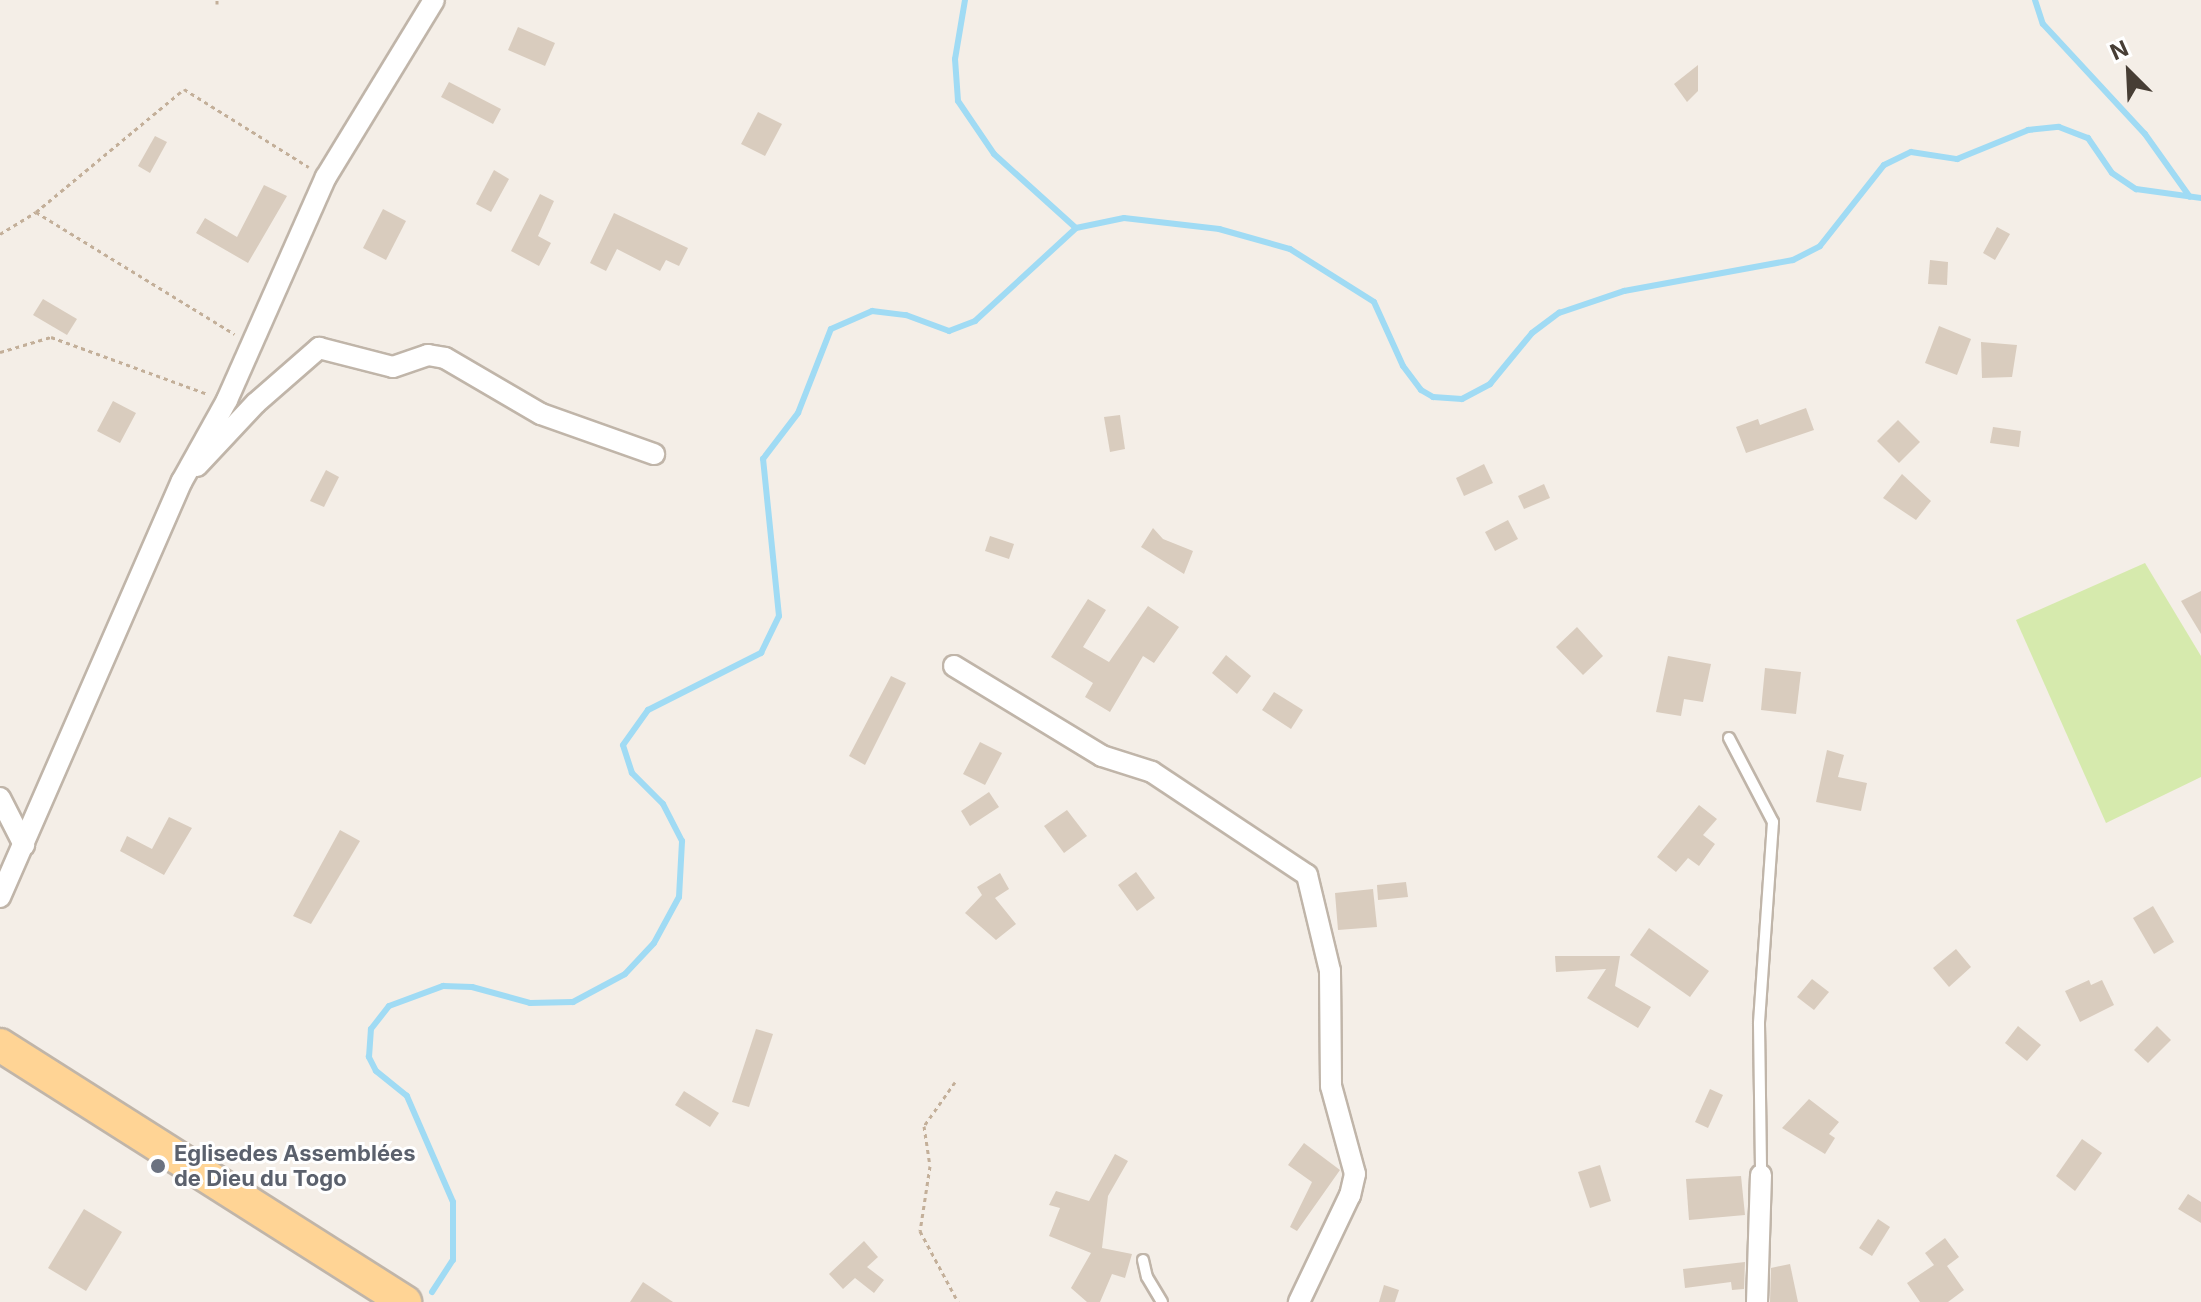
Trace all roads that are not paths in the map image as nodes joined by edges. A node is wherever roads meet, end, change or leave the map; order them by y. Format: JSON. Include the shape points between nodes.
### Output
{"nodes":[{"id":1,"x":434,"y":0,"type":"edge"},
{"id":2,"x":654,"y":454,"type":"dead end"},
{"id":3,"x":184,"y":477,"type":"junction"},
{"id":4,"x":954,"y":666,"type":"dead end"},
{"id":5,"x":1729,"y":738,"type":"dead end"},
{"id":6,"x":0,"y":798,"type":"edge"},
{"id":7,"x":24,"y":845,"type":"junction"},
{"id":8,"x":0,"y":897,"type":"edge"},
{"id":9,"x":0,"y":1045,"type":"edge"},
{"id":10,"x":1761,"y":1175,"type":"joint"},
{"id":11,"x":1143,"y":1260,"type":"dead end"},
{"id":12,"x":405,"y":1302,"type":"edge"},
{"id":13,"x":1162,"y":1302,"type":"edge"},
{"id":14,"x":1299,"y":1302,"type":"edge"},
{"id":15,"x":1757,"y":1302,"type":"edge"}],
"edges":[{"from":1,"to":3,"type":"street","via":[[326,177],[227,400]]},
{"from":2,"to":3,"type":"street","via":[[541,414],[445,358],[428,355],[393,367],[319,348]]},
{"from":3,"to":7,"type":"street"},
{"from":4,"to":14,"type":"street","via":[[1102,756],[1152,772],[1307,875],[1330,971],[1331,1086],[1355,1174]]},
{"from":5,"to":10,"type":"lane","via":[[1773,822],[1759,1024]]},
{"from":6,"to":7,"type":"street"},
{"from":7,"to":8,"type":"street"},
{"from":9,"to":12,"type":"main road"},
{"from":10,"to":15,"type":"street"},
{"from":11,"to":13,"type":"lane"}]}
